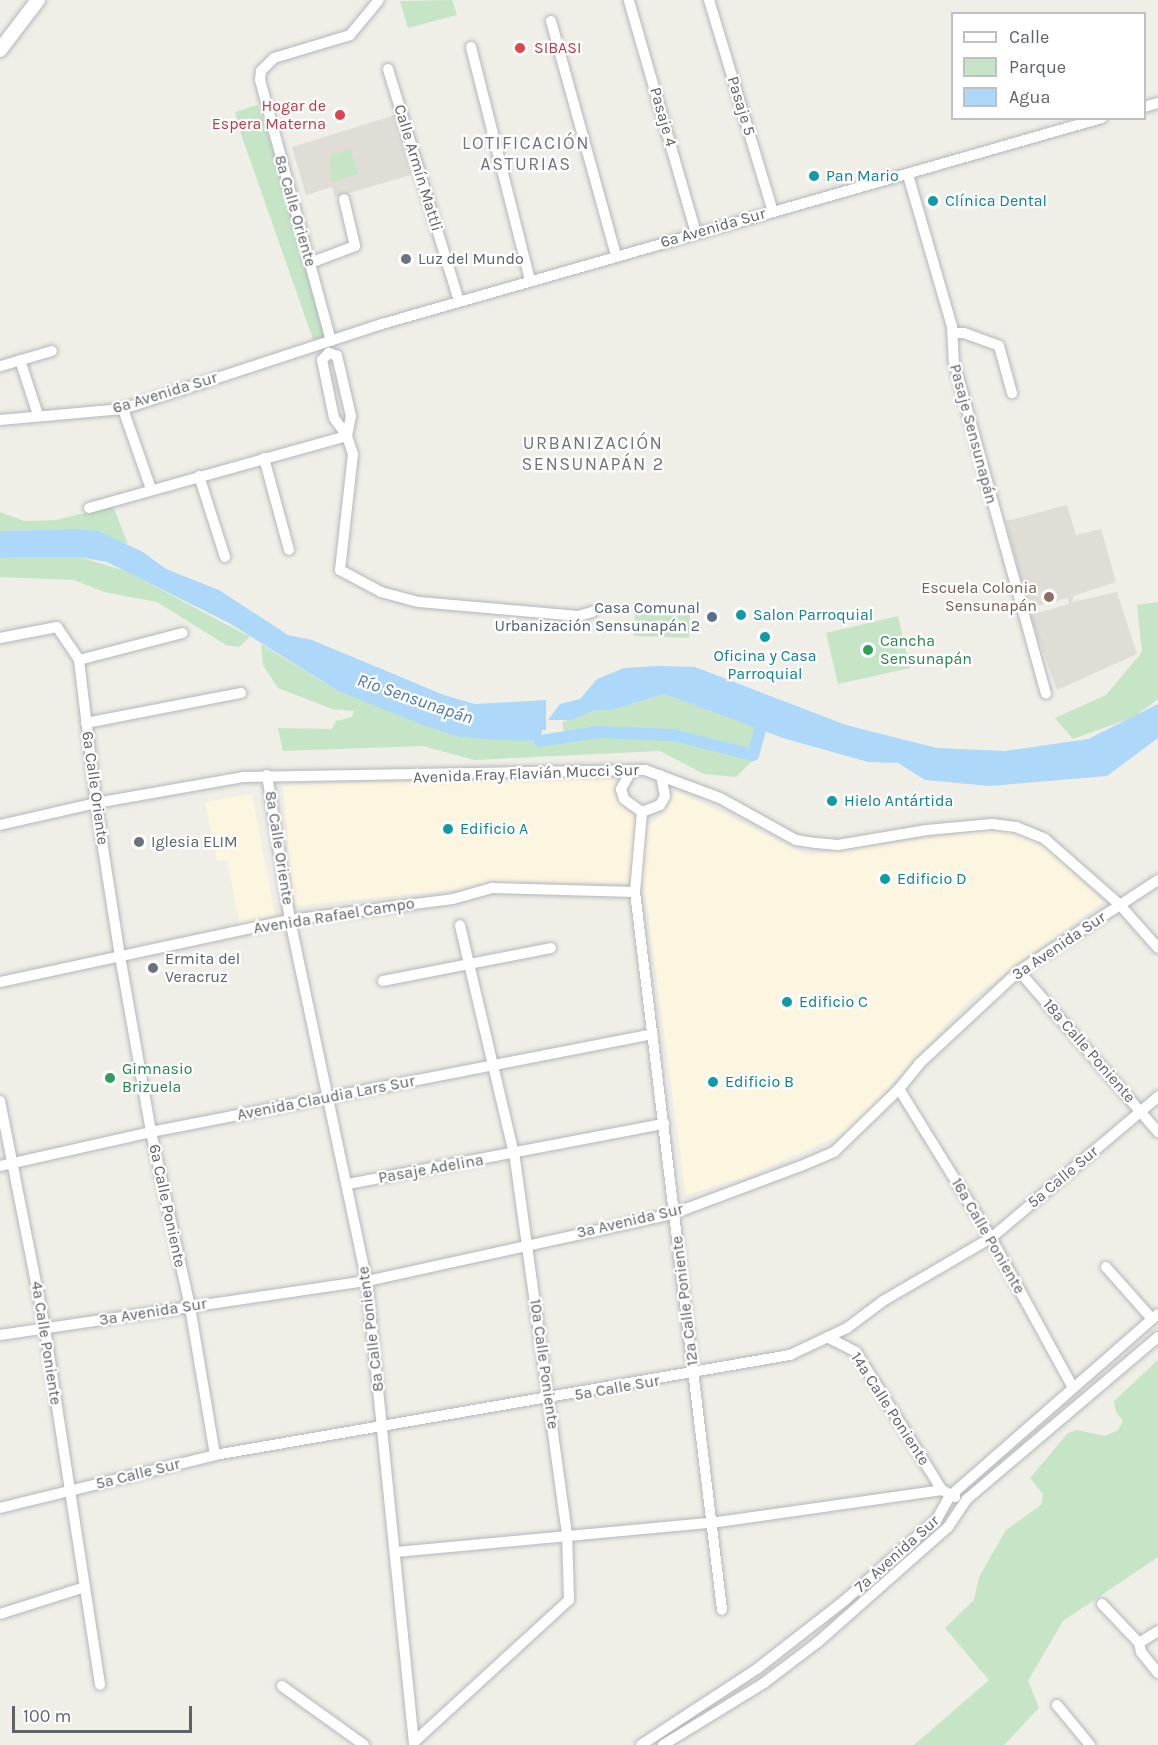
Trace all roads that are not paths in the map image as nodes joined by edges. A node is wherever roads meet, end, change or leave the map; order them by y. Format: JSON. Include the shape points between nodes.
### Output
{"nodes":[{"id":1,"x":38,"y":0,"type":"edge"},
{"id":2,"x":379,"y":0,"type":"edge"},
{"id":3,"x":629,"y":0,"type":"edge"},
{"id":4,"x":709,"y":0,"type":"edge"},
{"id":5,"x":551,"y":21,"type":"dead end"},
{"id":6,"x":471,"y":47,"type":"dead end"},
{"id":7,"x":0,"y":50,"type":"edge"},
{"id":8,"x":388,"y":69,"type":"dead end"},
{"id":9,"x":1095,"y":120,"type":"edge"},
{"id":10,"x":908,"y":175,"type":"junction"},
{"id":11,"x":344,"y":200,"type":"dead end"},
{"id":12,"x":772,"y":212,"type":"junction"},
{"id":13,"x":696,"y":233,"type":"junction"},
{"id":14,"x":616,"y":256,"type":"junction"},
{"id":15,"x":310,"y":264,"type":"junction"},
{"id":16,"x":530,"y":281,"type":"junction"},
{"id":17,"x":459,"y":302,"type":"junction"},
{"id":18,"x":954,"y":333,"type":"junction"},
{"id":19,"x":329,"y":346,"type":"junction"},
{"id":20,"x":52,"y":351,"type":"dead end"},
{"id":21,"x":20,"y":360,"type":"junction"},
{"id":22,"x":1,"y":366,"type":"edge"},
{"id":23,"x":1012,"y":393,"type":"dead end"},
{"id":24,"x":123,"y":409,"type":"junction"},
{"id":25,"x":38,"y":415,"type":"junction"},
{"id":26,"x":0,"y":420,"type":"edge"},
{"id":27,"x":348,"y":436,"type":"junction"},
{"id":28,"x":264,"y":458,"type":"junction"},
{"id":29,"x":198,"y":476,"type":"junction"},
{"id":30,"x":151,"y":489,"type":"junction"},
{"id":31,"x":89,"y":508,"type":"dead end"},
{"id":32,"x":289,"y":550,"type":"dead end"},
{"id":33,"x":225,"y":557,"type":"dead end"},
{"id":34,"x":592,"y":612,"type":"dead end"},
{"id":35,"x":183,"y":633,"type":"dead end"},
{"id":36,"x":0,"y":638,"type":"edge"},
{"id":37,"x":79,"y":660,"type":"junction"},
{"id":38,"x":241,"y":693,"type":"dead end"},
{"id":39,"x":1046,"y":693,"type":"dead end"},
{"id":40,"x":86,"y":723,"type":"junction"},
{"id":41,"x":631,"y":771,"type":"junction"},
{"id":42,"x":661,"y":775,"type":"junction"},
{"id":43,"x":267,"y":776,"type":"junction"},
{"id":44,"x":96,"y":803,"type":"junction"},
{"id":45,"x":642,"y":812,"type":"junction"},
{"id":46,"x":0,"y":825,"type":"edge"},
{"id":47,"x":1158,"y":880,"type":"edge"},
{"id":48,"x":635,"y":892,"type":"junction"},
{"id":49,"x":1120,"y":905,"type":"junction"},
{"id":50,"x":290,"y":920,"type":"junction"},
{"id":51,"x":460,"y":926,"type":"dead end"},
{"id":52,"x":551,"y":948,"type":"dead end"},
{"id":53,"x":1158,"y":948,"type":"edge"},
{"id":54,"x":120,"y":956,"type":"junction"},
{"id":55,"x":469,"y":963,"type":"junction"},
{"id":56,"x":1019,"y":971,"type":"junction"},
{"id":57,"x":383,"y":981,"type":"dead end"},
{"id":58,"x":0,"y":982,"type":"edge"},
{"id":59,"x":653,"y":1034,"type":"junction"},
{"id":60,"x":490,"y":1067,"type":"junction"},
{"id":61,"x":899,"y":1089,"type":"junction"},
{"id":62,"x":1158,"y":1097,"type":"edge"},
{"id":63,"x":327,"y":1098,"type":"junction"},
{"id":64,"x":0,"y":1101,"type":"edge"},
{"id":65,"x":1140,"y":1112,"type":"junction"},
{"id":66,"x":664,"y":1124,"type":"junction"},
{"id":67,"x":151,"y":1131,"type":"junction"},
{"id":68,"x":1158,"y":1131,"type":"edge"},
{"id":69,"x":514,"y":1154,"type":"junction"},
{"id":70,"x":14,"y":1163,"type":"junction"},
{"id":71,"x":0,"y":1166,"type":"edge"},
{"id":72,"x":348,"y":1184,"type":"junction"},
{"id":73,"x":675,"y":1213,"type":"junction"},
{"id":74,"x":991,"y":1238,"type":"junction"},
{"id":75,"x":526,"y":1246,"type":"junction"},
{"id":76,"x":1106,"y":1267,"type":"dead end"},
{"id":77,"x":367,"y":1281,"type":"junction"},
{"id":78,"x":190,"y":1307,"type":"junction"},
{"id":79,"x":1155,"y":1316,"type":"edge"},
{"id":80,"x":45,"y":1329,"type":"junction"},
{"id":81,"x":0,"y":1335,"type":"edge"},
{"id":82,"x":1158,"y":1337,"type":"edge"},
{"id":83,"x":829,"y":1338,"type":"junction"},
{"id":84,"x":694,"y":1375,"type":"junction"},
{"id":85,"x":1072,"y":1386,"type":"junction"},
{"id":86,"x":549,"y":1399,"type":"junction"},
{"id":87,"x":382,"y":1428,"type":"junction"},
{"id":88,"x":215,"y":1455,"type":"junction"},
{"id":89,"x":69,"y":1491,"type":"junction"},
{"id":90,"x":946,"y":1493,"type":"junction"},
{"id":91,"x":967,"y":1499,"type":"junction"},
{"id":92,"x":0,"y":1508,"type":"edge"},
{"id":93,"x":711,"y":1523,"type":"junction"},
{"id":94,"x":567,"y":1534,"type":"junction"},
{"id":95,"x":396,"y":1552,"type":"junction"},
{"id":96,"x":85,"y":1587,"type":"junction"},
{"id":97,"x":1102,"y":1604,"type":"dead end"},
{"id":98,"x":722,"y":1610,"type":"dead end"},
{"id":99,"x":0,"y":1614,"type":"edge"},
{"id":100,"x":1158,"y":1631,"type":"edge"},
{"id":101,"x":1139,"y":1643,"type":"junction"},
{"id":102,"x":1158,"y":1673,"type":"edge"},
{"id":103,"x":100,"y":1685,"type":"dead end"},
{"id":104,"x":282,"y":1686,"type":"dead end"},
{"id":105,"x":1057,"y":1705,"type":"dead end"},
{"id":106,"x":414,"y":1743,"type":"edge"},
{"id":107,"x":364,"y":1745,"type":"edge"},
{"id":108,"x":640,"y":1745,"type":"edge"},
{"id":109,"x":663,"y":1745,"type":"edge"},
{"id":110,"x":1090,"y":1745,"type":"edge"}],
"edges":[{"from":1,"to":7,"type":"street"},
{"from":2,"to":15,"type":"street","name":"8a Calle Oriente","via":[[350,35],[274,58],[261,71],[260,80]]},
{"from":3,"to":13,"type":"street","name":"Pasaje 4"},
{"from":4,"to":12,"type":"street","name":"Pasaje 5"},
{"from":5,"to":14,"type":"street"},
{"from":6,"to":16,"type":"street"},
{"from":8,"to":17,"type":"street","name":"Calle Armín Mattli"},
{"from":9,"to":10,"type":"street","name":"6a Avenida Sur"},
{"from":10,"to":12,"type":"street","name":"6a Avenida Sur"},
{"from":10,"to":18,"type":"street","name":"Pasaje Sensunapán"},
{"from":11,"to":15,"type":"street","via":[[355,246]]},
{"from":12,"to":13,"type":"street","name":"6a Avenida Sur"},
{"from":13,"to":14,"type":"street","name":"6a Avenida Sur"},
{"from":14,"to":16,"type":"street","name":"6a Avenida Sur"},
{"from":15,"to":19,"type":"street","name":"8a Calle Oriente"},
{"from":16,"to":17,"type":"street","name":"6a Avenida Sur"},
{"from":17,"to":19,"type":"street","name":"6a Avenida Sur"},
{"from":18,"to":23,"type":"street","via":[[999,345]]},
{"from":18,"to":39,"type":"street","name":"Pasaje Sensunapán","via":[[954,362]]},
{"from":19,"to":24,"type":"street","name":"6a Avenida Sur"},
{"from":19,"to":27,"type":"street","name":"8a Calle Oriente","via":[[337,356],[351,416]]},
{"from":19,"to":27,"type":"street","name":"8a Calle Oriente","via":[[322,360],[325,376],[334,418]]},
{"from":20,"to":21,"type":"street"},
{"from":21,"to":22,"type":"street"},
{"from":21,"to":25,"type":"street"},
{"from":24,"to":25,"type":"street","name":"6a Avenida Sur"},
{"from":24,"to":30,"type":"street"},
{"from":25,"to":26,"type":"street","name":"6a Avenida Sur"},
{"from":27,"to":28,"type":"street"},
{"from":27,"to":34,"type":"street","name":"8a Calle Oriente","via":[[353,454],[338,566],[345,575],[381,592],[420,602],[578,616]]},
{"from":28,"to":29,"type":"street"},
{"from":28,"to":32,"type":"street"},
{"from":29,"to":30,"type":"street"},
{"from":29,"to":33,"type":"street"},
{"from":30,"to":31,"type":"street"},
{"from":35,"to":37,"type":"street"},
{"from":36,"to":37,"type":"street","name":"6a Calle Oriente","via":[[57,627]]},
{"from":37,"to":40,"type":"street","name":"6a Calle Oriente"},
{"from":38,"to":40,"type":"street"},
{"from":40,"to":44,"type":"street","name":"6a Calle Oriente"},
{"from":41,"to":42,"type":"street","name":"Avenida Fray Flavián Mucci Sur"},
{"from":41,"to":43,"type":"street","name":"Avenida Fray Flavián Mucci Sur"},
{"from":41,"to":45,"type":"street","via":[[621,789],[624,799]]},
{"from":42,"to":45,"type":"street","via":[[665,796],[660,805]]},
{"from":42,"to":49,"type":"street","name":"Avenida Fray Flavián Mucci Sur","via":[[720,798],[796,840],[816,843],[838,845],[992,824],[1016,827],[1045,839]]},
{"from":43,"to":44,"type":"street","name":"Avenida Fray Flavián Mucci Sur"},
{"from":43,"to":50,"type":"street","name":"8a Calle Oriente"},
{"from":44,"to":46,"type":"street","name":"Avenida Fray Flavián Mucci Sur"},
{"from":44,"to":54,"type":"street","name":"6a Calle Oriente"},
{"from":45,"to":48,"type":"street","name":"12a Calle Poniente"},
{"from":47,"to":49,"type":"street","name":"3a Avenida Sur"},
{"from":48,"to":50,"type":"street","name":"Avenida Rafael Campo","via":[[492,888],[453,899]]},
{"from":48,"to":59,"type":"street","name":"12a Calle Poniente"},
{"from":49,"to":53,"type":"street","name":"Avenida Fray Flavián Mucci Sur"},
{"from":49,"to":56,"type":"street","name":"3a Avenida Sur"},
{"from":50,"to":54,"type":"street","name":"Avenida Rafael Campo"},
{"from":50,"to":63,"type":"street","name":"8a Calle Poniente"},
{"from":51,"to":55,"type":"street","name":"10a Calle Poniente"},
{"from":52,"to":55,"type":"street"},
{"from":54,"to":58,"type":"street","name":"Avenida Rafael Campo"},
{"from":54,"to":67,"type":"street","name":"6a Calle Poniente"},
{"from":55,"to":57,"type":"street"},
{"from":55,"to":60,"type":"street","name":"10a Calle Poniente"},
{"from":56,"to":61,"type":"street","name":"3a Avenida Sur","via":[[920,1063]]},
{"from":56,"to":65,"type":"street","name":"18a Calle Poniente"},
{"from":59,"to":60,"type":"street","name":"Avenida Claudia Lars Sur"},
{"from":59,"to":66,"type":"street","name":"12a Calle Poniente"},
{"from":60,"to":63,"type":"street","name":"Avenida Claudia Lars Sur"},
{"from":60,"to":69,"type":"street","name":"10a Calle Poniente"},
{"from":61,"to":73,"type":"street","name":"3a Avenida Sur","via":[[834,1152]]},
{"from":61,"to":74,"type":"street","name":"16a Calle Poniente"},
{"from":62,"to":65,"type":"street","name":"5a Calle Sur"},
{"from":63,"to":67,"type":"street","name":"Avenida Claudia Lars Sur"},
{"from":63,"to":72,"type":"street","name":"8a Calle Poniente"},
{"from":64,"to":70,"type":"street","name":"4a Calle Poniente"},
{"from":65,"to":68,"type":"street","name":"18a Calle Poniente"},
{"from":65,"to":74,"type":"street","name":"5a Calle Sur"},
{"from":66,"to":69,"type":"street","name":"Pasaje Adelina"},
{"from":66,"to":73,"type":"street","name":"12a Calle Poniente"},
{"from":67,"to":70,"type":"street","name":"Avenida Claudia Lars Sur"},
{"from":67,"to":78,"type":"street","name":"6a Calle Poniente"},
{"from":69,"to":72,"type":"street","name":"Pasaje Adelina"},
{"from":69,"to":75,"type":"street","name":"10a Calle Poniente"},
{"from":70,"to":71,"type":"street","name":"Avenida Claudia Lars Sur"},
{"from":70,"to":80,"type":"street","name":"4a Calle Poniente"},
{"from":72,"to":77,"type":"street","name":"8a Calle Poniente"},
{"from":73,"to":75,"type":"street","name":"3a Avenida Sur"},
{"from":73,"to":84,"type":"street","name":"12a Calle Poniente"},
{"from":74,"to":83,"type":"street","name":"5a Calle Sur"},
{"from":74,"to":85,"type":"street","name":"16a Calle Poniente"},
{"from":75,"to":77,"type":"street","name":"3a Avenida Sur"},
{"from":75,"to":86,"type":"street","name":"10a Calle Poniente"},
{"from":76,"to":79,"type":"street"},
{"from":77,"to":78,"type":"street","name":"3a Avenida Sur"},
{"from":77,"to":87,"type":"street","name":"8a Calle Poniente"},
{"from":78,"to":80,"type":"street","name":"3a Avenida Sur"},
{"from":78,"to":88,"type":"street","name":"6a Calle Poniente"},
{"from":79,"to":85,"type":"street","name":"7a Avenida Sur"},
{"from":80,"to":81,"type":"street","name":"3a Avenida Sur"},
{"from":80,"to":89,"type":"street","name":"4a Calle Poniente"},
{"from":82,"to":91,"type":"street","name":"7a Avenida Sur"},
{"from":83,"to":84,"type":"street","name":"5a Calle Sur","via":[[790,1355]]},
{"from":83,"to":90,"type":"street","name":"14a Calle Poniente","via":[[856,1352]]},
{"from":84,"to":86,"type":"street","name":"5a Calle Sur"},
{"from":84,"to":93,"type":"street","name":"12a Calle Poniente"},
{"from":85,"to":90,"type":"street","name":"7a Avenida Sur"},
{"from":86,"to":87,"type":"street","name":"5a Calle Sur"},
{"from":86,"to":94,"type":"street","name":"10a Calle Poniente"},
{"from":87,"to":88,"type":"street","name":"5a Calle Sur"},
{"from":87,"to":95,"type":"street","name":"8a Calle Poniente"},
{"from":88,"to":89,"type":"street","name":"5a Calle Sur"},
{"from":89,"to":92,"type":"street","name":"5a Calle Sur"},
{"from":89,"to":96,"type":"street","name":"4a Calle Poniente"},
{"from":90,"to":91,"type":"street"},
{"from":90,"to":93,"type":"street"},
{"from":90,"to":108,"type":"street","name":"7a Avenida Sur","via":[[937,1518],[799,1638]]},
{"from":91,"to":109,"type":"street","name":"7a Avenida Sur","via":[[948,1527],[818,1642],[764,1683]]},
{"from":93,"to":94,"type":"street"},
{"from":93,"to":98,"type":"street","name":"12a Calle Poniente"},
{"from":94,"to":95,"type":"street"},
{"from":94,"to":106,"type":"street","name":"10a Calle Poniente","via":[[569,1600]]},
{"from":95,"to":106,"type":"street","name":"8a Calle Poniente"},
{"from":96,"to":99,"type":"street"},
{"from":96,"to":103,"type":"street","name":"4a Calle Poniente"},
{"from":97,"to":101,"type":"street"},
{"from":100,"to":101,"type":"street"},
{"from":101,"to":102,"type":"street","via":[[1141,1652]]},
{"from":104,"to":107,"type":"street"},
{"from":105,"to":110,"type":"street"}]}
